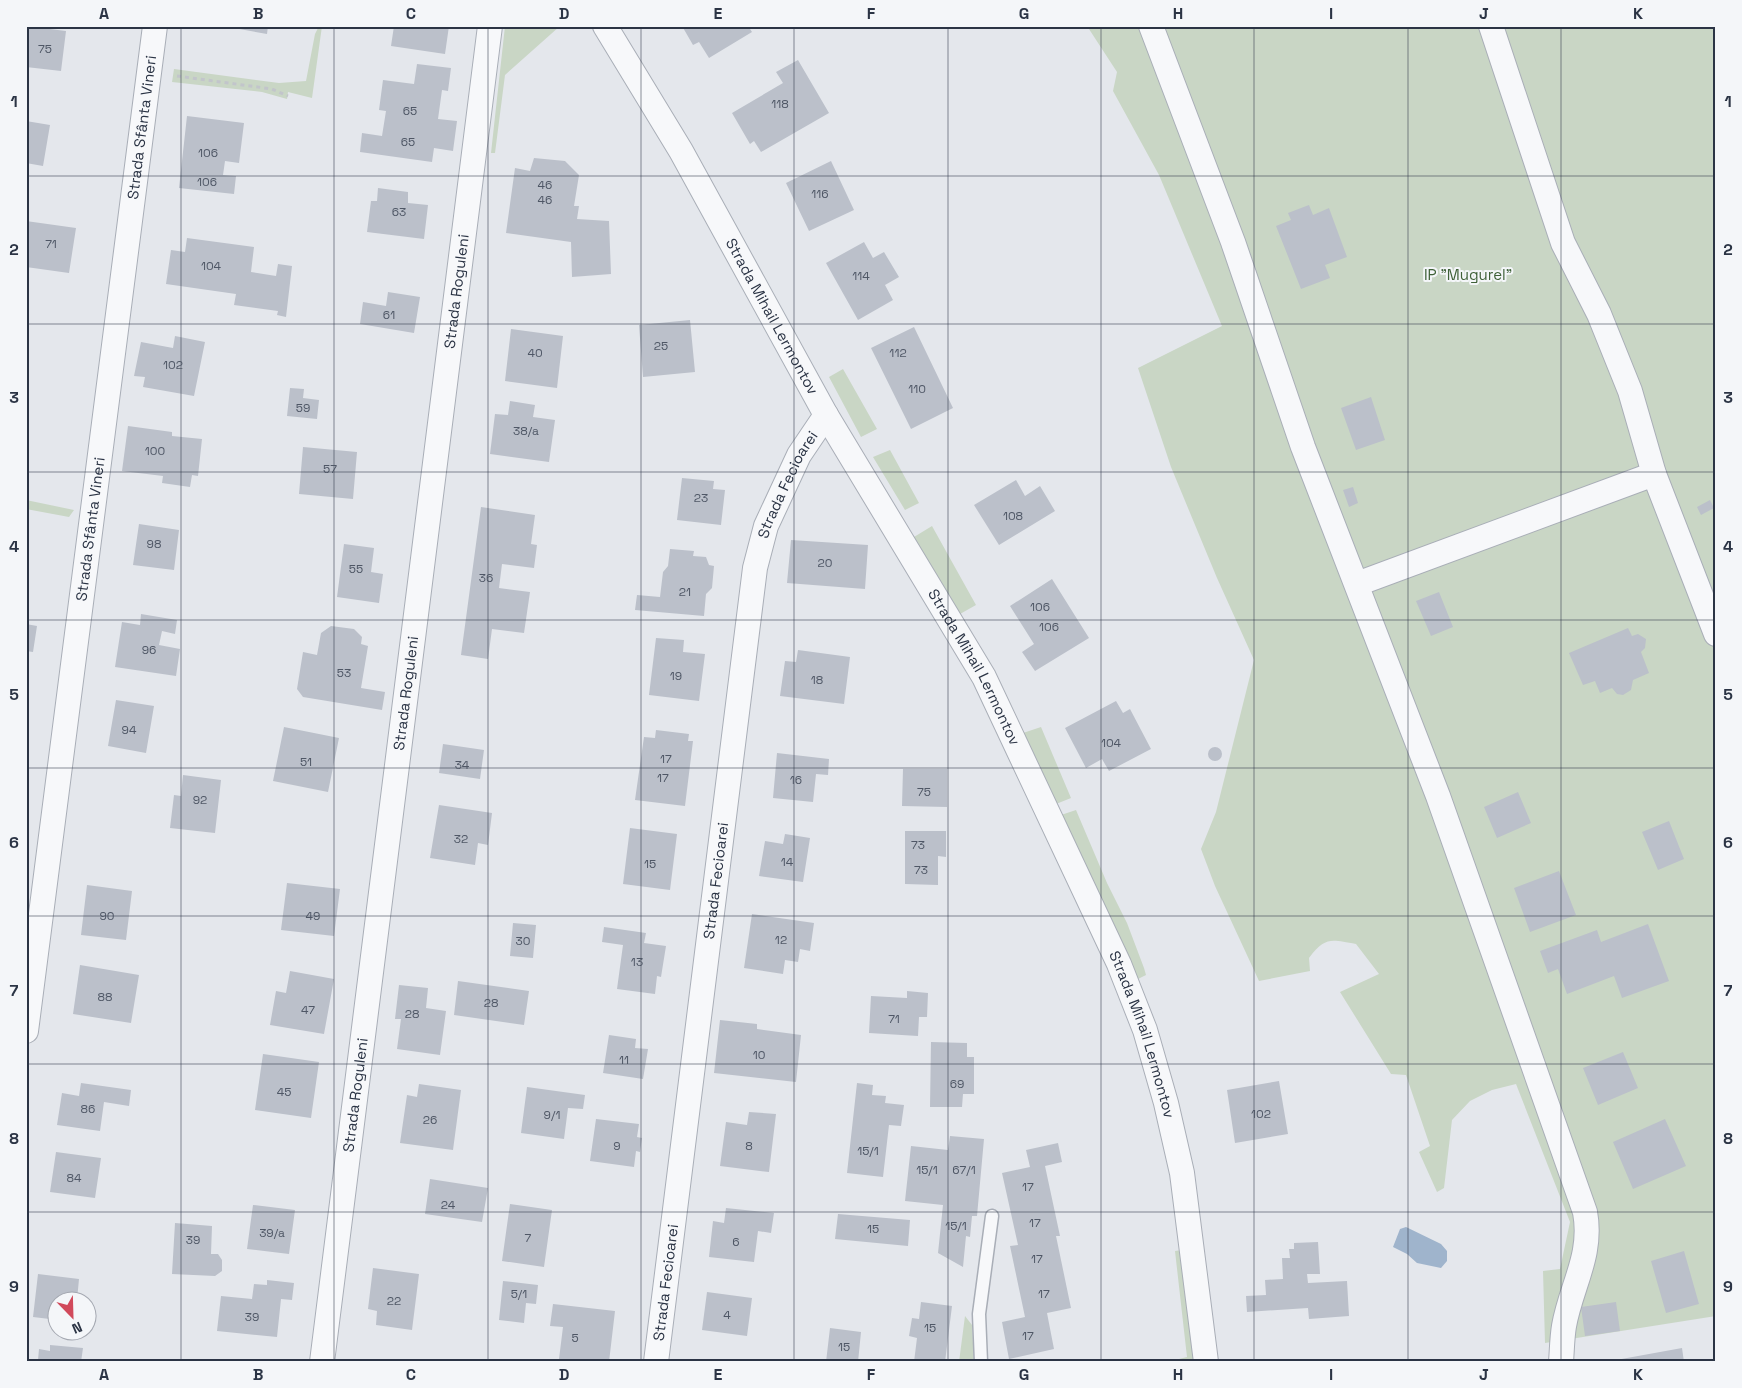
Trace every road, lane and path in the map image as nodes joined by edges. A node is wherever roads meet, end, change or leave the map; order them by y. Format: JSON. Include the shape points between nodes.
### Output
{"nodes":[{"id":1,"x":155,"y":26,"type":"edge"},
{"id":2,"x":490,"y":26,"type":"edge"},
{"id":3,"x":605,"y":26,"type":"edge"},
{"id":4,"x":1151,"y":26,"type":"edge"},
{"id":5,"x":1491,"y":26,"type":"edge"},
{"id":6,"x":149,"y":73,"type":"junction"},
{"id":7,"x":288,"y":96,"type":"dead end"},
{"id":8,"x":826,"y":416,"type":"junction"},
{"id":9,"x":1654,"y":474,"type":"junction"},
{"id":10,"x":1357,"y":584,"type":"junction"},
{"id":11,"x":1716,"y":634,"type":"edge"},
{"id":12,"x":26,"y":1031,"type":"edge"},
{"id":13,"x":992,"y":1216,"type":"dead end"},
{"id":14,"x":322,"y":1362,"type":"edge"},
{"id":15,"x":656,"y":1362,"type":"edge"},
{"id":16,"x":981,"y":1362,"type":"edge"},
{"id":17,"x":1206,"y":1362,"type":"edge"},
{"id":18,"x":1561,"y":1362,"type":"edge"}],
"edges":[{"from":1,"to":6,"type":"street","name":"Strada Sfânta Vineri"},
{"from":2,"to":14,"type":"street","name":"Strada Roguleni"},
{"from":3,"to":8,"type":"street","name":"Strada Mihail Lermontov","via":[[681,151]]},
{"from":4,"to":10,"type":"street","via":[[1233,242],[1303,447]]},
{"from":5,"to":9,"type":"street","via":[[1563,243],[1599,314],[1630,391]]},
{"from":6,"to":7,"type":"path","via":[[258,86]]},
{"from":6,"to":12,"type":"street","name":"Strada Sfânta Vineri"},
{"from":8,"to":15,"type":"street","name":"Strada Fecioarei","via":[[799,455],[766,526],[755,568]]},
{"from":8,"to":17,"type":"street","name":"Strada Mihail Lermontov","via":[[984,677],[1119,964],[1145,1030],[1182,1173]]},
{"from":9,"to":10,"type":"street"},
{"from":9,"to":11,"type":"street"},
{"from":10,"to":18,"type":"street","via":[[1438,796],[1585,1212],[1588,1229],[1586,1248],[1564,1326]]},
{"from":13,"to":16,"type":"lane","via":[[979,1314]]}]}
